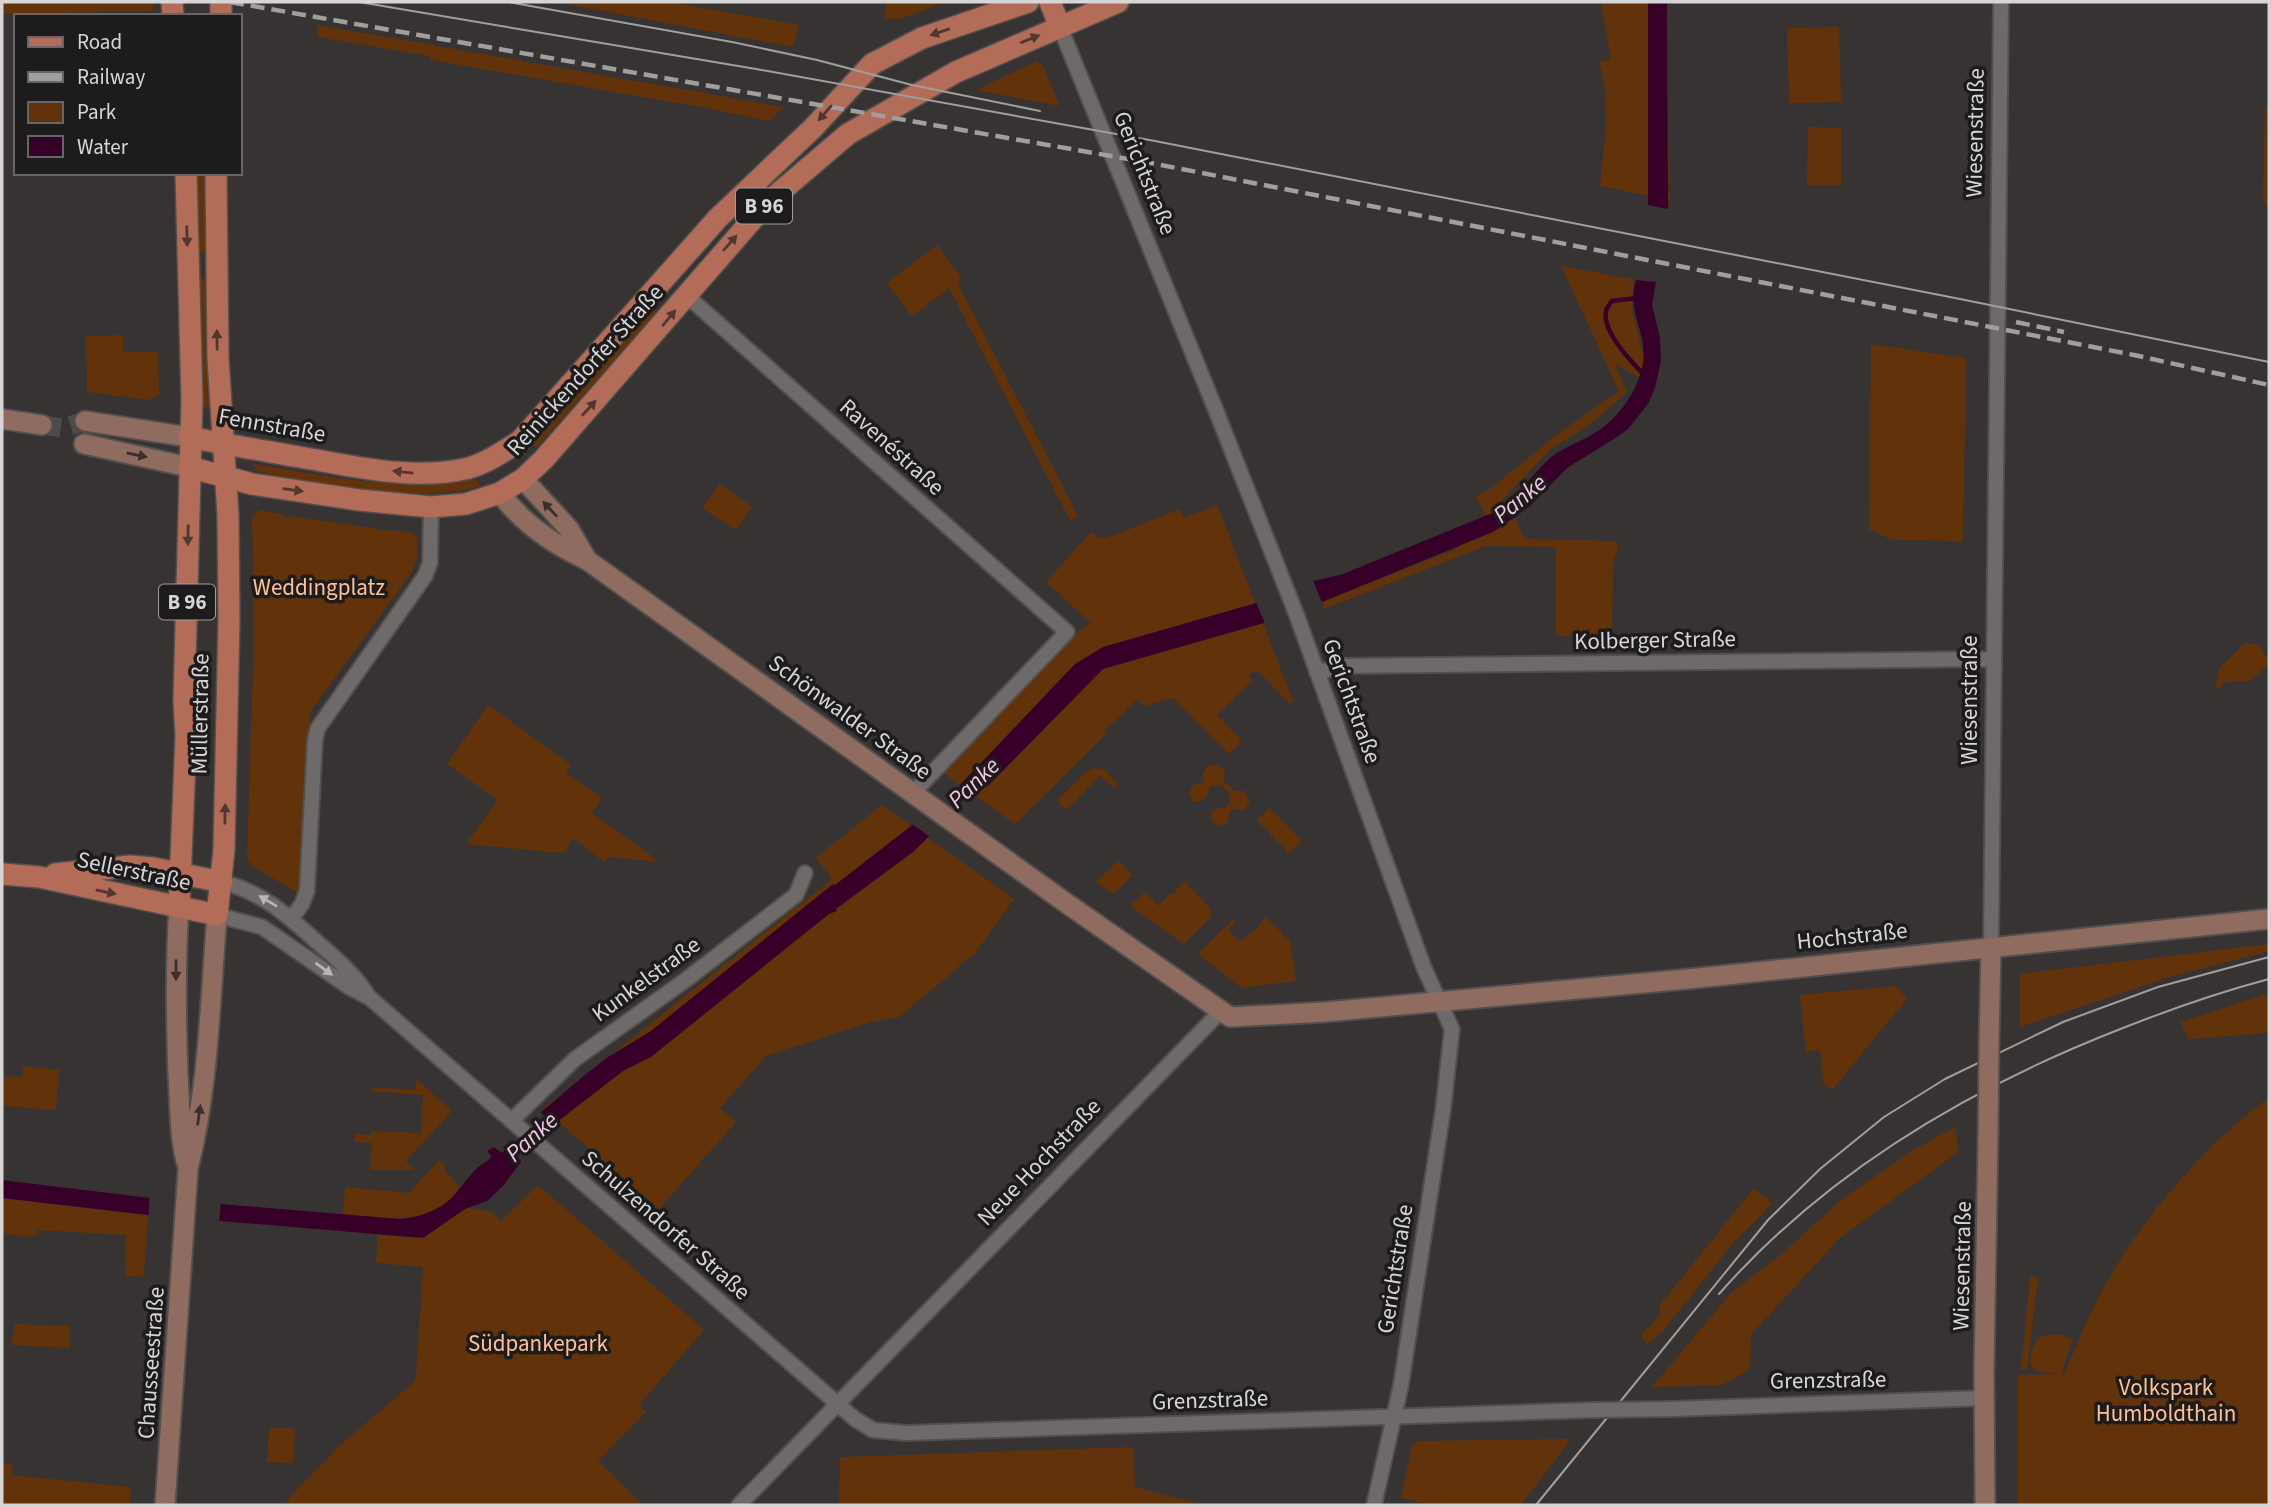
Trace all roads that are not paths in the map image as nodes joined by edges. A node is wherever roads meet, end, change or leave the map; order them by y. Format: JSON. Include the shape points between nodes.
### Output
{"nodes":[{"id":1,"x":1028,"y":2,"type":"edge"},
{"id":2,"x":1050,"y":2,"type":"edge"},
{"id":3,"x":1118,"y":2,"type":"edge"},
{"id":4,"x":2001,"y":2,"type":"edge"},
{"id":5,"x":1060,"y":27,"type":"junction"},
{"id":6,"x":186,"y":175,"type":"edge"},
{"id":7,"x":216,"y":175,"type":"edge"},
{"id":8,"x":188,"y":265,"type":"junction"},
{"id":9,"x":216,"y":265,"type":"junction"},
{"id":10,"x":666,"y":277,"type":"junction"},
{"id":11,"x":687,"y":296,"type":"junction"},
{"id":12,"x":2,"y":419,"type":"edge"},
{"id":13,"x":85,"y":421,"type":"tunnel mouth"},
{"id":14,"x":42,"y":425,"type":"tunnel mouth"},
{"id":15,"x":189,"y":437,"type":"junction"},
{"id":16,"x":85,"y":443,"type":"tunnel mouth"},
{"id":17,"x":223,"y":444,"type":"junction"},
{"id":18,"x":496,"y":456,"type":"junction"},
{"id":19,"x":189,"y":467,"type":"junction"},
{"id":20,"x":451,"y":472,"type":"joint"},
{"id":21,"x":226,"y":477,"type":"junction"},
{"id":22,"x":523,"y":479,"type":"junction"},
{"id":23,"x":500,"y":493,"type":"junction"},
{"id":24,"x":431,"y":507,"type":"junction"},
{"id":25,"x":587,"y":560,"type":"junction"},
{"id":26,"x":1993,"y":659,"type":"junction"},
{"id":27,"x":1317,"y":673,"type":"junction"},
{"id":28,"x":913,"y":793,"type":"junction"},
{"id":29,"x":805,"y":873,"type":"dead end"},
{"id":30,"x":2,"y":874,"type":"edge"},
{"id":31,"x":181,"y":874,"type":"junction"},
{"id":32,"x":39,"y":877,"type":"junction"},
{"id":33,"x":222,"y":882,"type":"junction"},
{"id":34,"x":179,"y":907,"type":"junction"},
{"id":35,"x":218,"y":915,"type":"junction"},
{"id":36,"x":292,"y":918,"type":"junction"},
{"id":37,"x":2269,"y":919,"type":"edge"},
{"id":38,"x":1991,"y":947,"type":"junction"},
{"id":39,"x":370,"y":998,"type":"junction"},
{"id":40,"x":1439,"y":1001,"type":"junction"},
{"id":41,"x":1221,"y":1011,"type":"junction"},
{"id":42,"x":515,"y":1125,"type":"junction"},
{"id":43,"x":188,"y":1169,"type":"junction"},
{"id":44,"x":185,"y":1210,"type":"joint"},
{"id":45,"x":1985,"y":1398,"type":"junction"},
{"id":46,"x":837,"y":1404,"type":"junction"},
{"id":47,"x":1394,"y":1416,"type":"junction"},
{"id":48,"x":165,"y":1505,"type":"edge"},
{"id":49,"x":739,"y":1505,"type":"edge"},
{"id":50,"x":1374,"y":1505,"type":"edge"},
{"id":51,"x":1985,"y":1505,"type":"edge"}],
"edges":[{"from":1,"to":10,"type":"main road","name":"Reinickendorfer Straße","number":"B 96","one_way":true,"via":[[922,38],[872,64],[813,128],[718,218]]},
{"from":2,"to":5,"type":"main road"},
{"from":3,"to":5,"type":"main road","name":"Reinickendorfer Straße","number":"B 96"},
{"from":4,"to":26,"type":"street","name":"Wiesenstraße"},
{"from":11,"to":5,"type":"main road","name":"Reinickendorfer Straße","number":"B 96","one_way":true,"via":[[766,204],[848,134],[956,72]]},
{"from":5,"to":27,"type":"street","name":"Gerichtstraße","via":[[1186,332]]},
{"from":6,"to":8,"type":"main road","name":"Müllerstraße","one_way":true},
{"from":7,"to":9,"type":"main road","name":"Müllerstraße"},
{"from":8,"to":9,"type":"main road"},
{"from":8,"to":15,"type":"main road","name":"Müllerstraße"},
{"from":17,"to":9,"type":"main road","name":"Müllerstraße","one_way":true},
{"from":10,"to":11,"type":"main road","name":"Reinickendorfer Straße"},
{"from":10,"to":18,"type":"main road","name":"Reinickendorfer Straße","number":"B 96","via":[[520,441]]},
{"from":22,"to":11,"type":"main road","name":"Reinickendorfer Straße","number":"B 96","one_way":true},
{"from":11,"to":28,"type":"street","name":"Ravenéstraße","via":[[1067,632]]},
{"from":12,"to":14,"type":"street"},
{"from":13,"to":15,"type":"street","name":"Fennstraße"},
{"from":15,"to":17,"type":"main road","name":"Fennstraße","number":"B 96"},
{"from":15,"to":19,"type":"main road","name":"Müllerstraße","number":"B 96"},
{"from":16,"to":19,"type":"street","one_way":true},
{"from":20,"to":17,"type":"main road","name":"Fennstraße","number":"B 96","one_way":true,"via":[[356,467]]},
{"from":17,"to":21,"type":"main road","name":"Müllerstraße"},
{"from":18,"to":20,"type":"main road","name":"Reinickendorfer Straße","number":"B 96"},
{"from":18,"to":22,"type":"main road","name":"Reinickendorfer Straße"},
{"from":18,"to":23,"type":"main road","name":"Reinickendorfer Straße"},
{"from":19,"to":21,"type":"main road"},
{"from":19,"to":31,"type":"main road","name":"Müllerstraße","number":"B 96","one_way":true},
{"from":21,"to":24,"type":"main road","number":"B 96","one_way":true},
{"from":33,"to":21,"type":"main road","name":"Müllerstraße","number":"B 96","one_way":true,"via":[[229,619]]},
{"from":22,"to":23,"type":"main road","name":"Reinickendorfer Straße","number":"B 96"},
{"from":25,"to":22,"type":"street","name":"Schönwalder Straße","one_way":true,"via":[[569,529]]},
{"from":23,"to":24,"type":"main road","name":"Reinickendorfer Straße","number":"B 96","via":[[466,504]]},
{"from":23,"to":25,"type":"street","name":"Schönwalder Straße","via":[[524,521],[559,547]]},
{"from":24,"to":36,"type":"street","via":[[430,562],[425,576],[318,728],[307,891]]},
{"from":25,"to":28,"type":"street","name":"Schönwalder Straße"},
{"from":26,"to":27,"type":"street","name":"Kolberger Straße","via":[[1340,666]]},
{"from":26,"to":38,"type":"street","name":"Wiesenstraße"},
{"from":27,"to":40,"type":"street","name":"Gerichtstraße"},
{"from":28,"to":41,"type":"street","name":"Schönwalder Straße"},
{"from":29,"to":42,"type":"street","name":"Kunkelstraße","via":[[796,895],[575,1059]]},
{"from":30,"to":32,"type":"main road","name":"Sellerstraße"},
{"from":31,"to":32,"type":"main road","name":"Sellerstraße","via":[[130,866]]},
{"from":31,"to":33,"type":"main road","name":"Sellerstraße"},
{"from":31,"to":34,"type":"main road","name":"Müllerstraße","number":"B 96"},
{"from":32,"to":34,"type":"main road","name":"Sellerstraße","one_way":true},
{"from":33,"to":35,"type":"main road","name":"Müllerstraße","number":"B 96"},
{"from":36,"to":33,"type":"street","name":"Schulzendorfer Straße","one_way":true,"via":[[258,895]]},
{"from":34,"to":35,"type":"main road","name":"Sellerstraße"},
{"from":34,"to":43,"type":"street","name":"Müllerstraße","one_way":true,"via":[[177,1032],[181,1127]]},
{"from":35,"to":39,"type":"street","name":"Schulzendorfer Straße","one_way":true,"via":[[262,927]]},
{"from":43,"to":35,"type":"street","name":"Müllerstraße","one_way":true,"via":[[208,1043]]},
{"from":36,"to":39,"type":"street","name":"Schulzendorfer Straße","via":[[358,978]]},
{"from":37,"to":38,"type":"street","name":"Hochstraße"},
{"from":38,"to":40,"type":"street","name":"Hochstraße"},
{"from":38,"to":45,"type":"street","name":"Wiesenstraße","bridge":true},
{"from":39,"to":42,"type":"street","name":"Schulzendorfer Straße"},
{"from":40,"to":41,"type":"street","via":[[1230,1017]]},
{"from":40,"to":47,"type":"street","name":"Gerichtstraße","via":[[1452,1029]]},
{"from":41,"to":46,"type":"street","name":"Neue Hochstraße"},
{"from":42,"to":46,"type":"street","name":"Schulzendorfer Straße"},
{"from":43,"to":44,"type":"street","name":"Müllerstraße"},
{"from":44,"to":48,"type":"street","name":"Chausseestraße"},
{"from":45,"to":47,"type":"street","name":"Grenzstraße","bridge":true},
{"from":45,"to":51,"type":"street","name":"Wiesenstraße"},
{"from":46,"to":47,"type":"street","name":"Grenzstraße","via":[[862,1424],[890,1433]]},
{"from":46,"to":49,"type":"street","name":"Neue Hochstraße"},
{"from":47,"to":50,"type":"street","name":"Gerichtstraße"}]}
